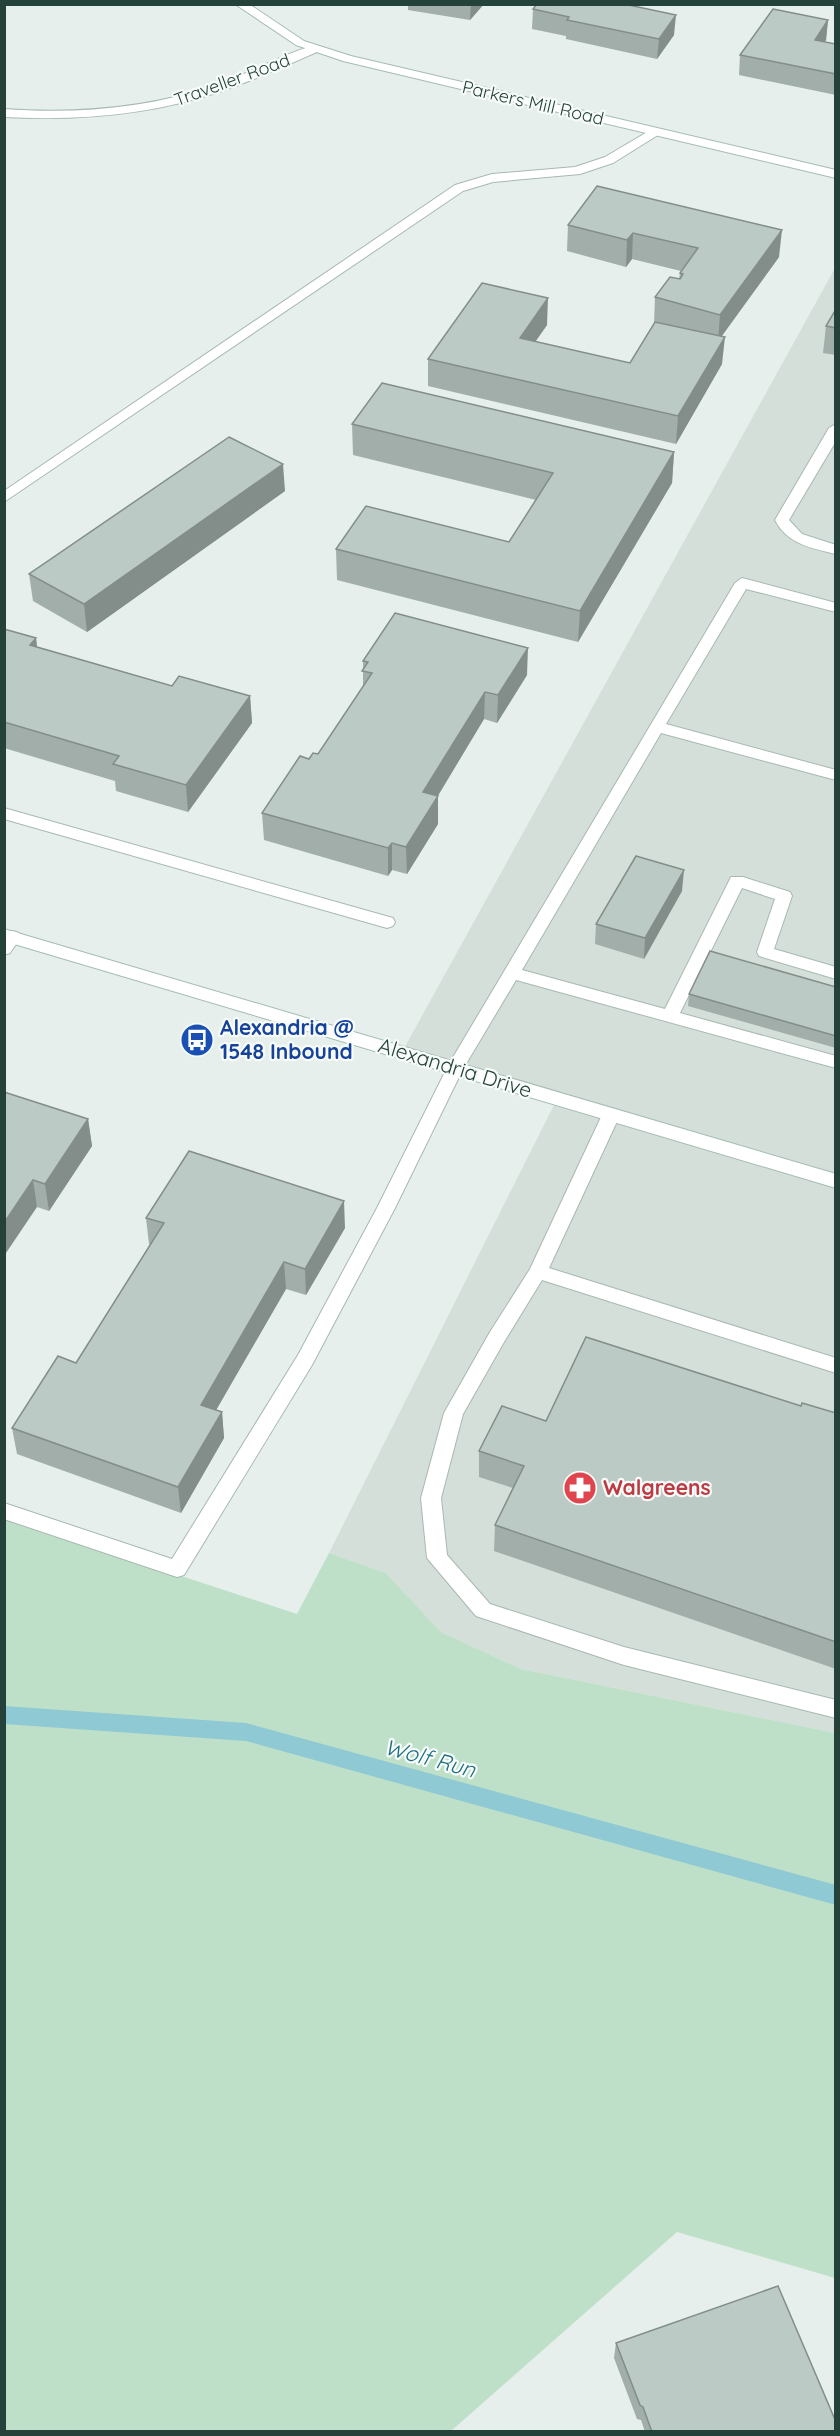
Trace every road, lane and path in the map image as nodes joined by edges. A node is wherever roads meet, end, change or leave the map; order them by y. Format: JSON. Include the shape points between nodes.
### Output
{"nodes":[{"id":1,"x":240,"y":4,"type":"edge"},
{"id":2,"x":315,"y":49,"type":"junction"},
{"id":3,"x":4,"y":113,"type":"edge"},
{"id":4,"x":654,"y":132,"type":"junction"},
{"id":5,"x":836,"y":174,"type":"edge"},
{"id":6,"x":836,"y":428,"type":"edge"},
{"id":7,"x":4,"y":498,"type":"edge"},
{"id":8,"x":836,"y":550,"type":"edge"},
{"id":9,"x":836,"y":608,"type":"edge"},
{"id":10,"x":657,"y":727,"type":"junction"},
{"id":11,"x":836,"y":775,"type":"edge"},
{"id":12,"x":4,"y":813,"type":"edge"},
{"id":13,"x":387,"y":922,"type":"dead end"},
{"id":14,"x":7,"y":940,"type":"edge"},
{"id":15,"x":512,"y":972,"type":"junction"},
{"id":16,"x":836,"y":973,"type":"edge"},
{"id":17,"x":670,"y":1016,"type":"junction"},
{"id":18,"x":836,"y":1062,"type":"edge"},
{"id":19,"x":455,"y":1068,"type":"junction"},
{"id":20,"x":611,"y":1114,"type":"junction"},
{"id":21,"x":836,"y":1181,"type":"edge"},
{"id":22,"x":538,"y":1272,"type":"junction"},
{"id":23,"x":836,"y":1366,"type":"edge"},
{"id":24,"x":4,"y":1511,"type":"edge"},
{"id":25,"x":836,"y":1708,"type":"edge"}],
"edges":[{"from":1,"to":2,"type":"main road","name":"Parkers Mill Road"},
{"from":2,"to":3,"type":"main road","name":"Traveller Road","via":[[218,89],[143,108],[61,114]]},
{"from":2,"to":4,"type":"main road","name":"Parkers Mill Road"},
{"from":4,"to":5,"type":"main road","name":"Parkers Mill Road"},
{"from":4,"to":7,"type":"main road","via":[[609,160],[576,171],[492,178],[459,188]]},
{"from":6,"to":8,"type":"main road","via":[[782,520],[785,528],[805,542]]},
{"from":9,"to":10,"type":"main road","via":[[742,583]]},
{"from":10,"to":11,"type":"main road"},
{"from":10,"to":15,"type":"main road"},
{"from":12,"to":13,"type":"main road"},
{"from":14,"to":19,"type":"main road","name":"Alexandria Drive"},
{"from":15,"to":17,"type":"main road"},
{"from":15,"to":19,"type":"main road"},
{"from":16,"to":17,"type":"main road","via":[[765,952],[784,896],[737,881]]},
{"from":17,"to":18,"type":"main road"},
{"from":19,"to":20,"type":"main road","name":"Alexandria Drive"},
{"from":19,"to":24,"type":"main road","via":[[386,1208],[304,1360],[177,1569]]},
{"from":20,"to":21,"type":"main road","name":"Alexandria Drive"},
{"from":20,"to":22,"type":"main road"},
{"from":22,"to":23,"type":"main road"},
{"from":22,"to":25,"type":"main road","via":[[454,1413],[431,1498],[437,1558],[483,1610],[624,1656]]}]}
